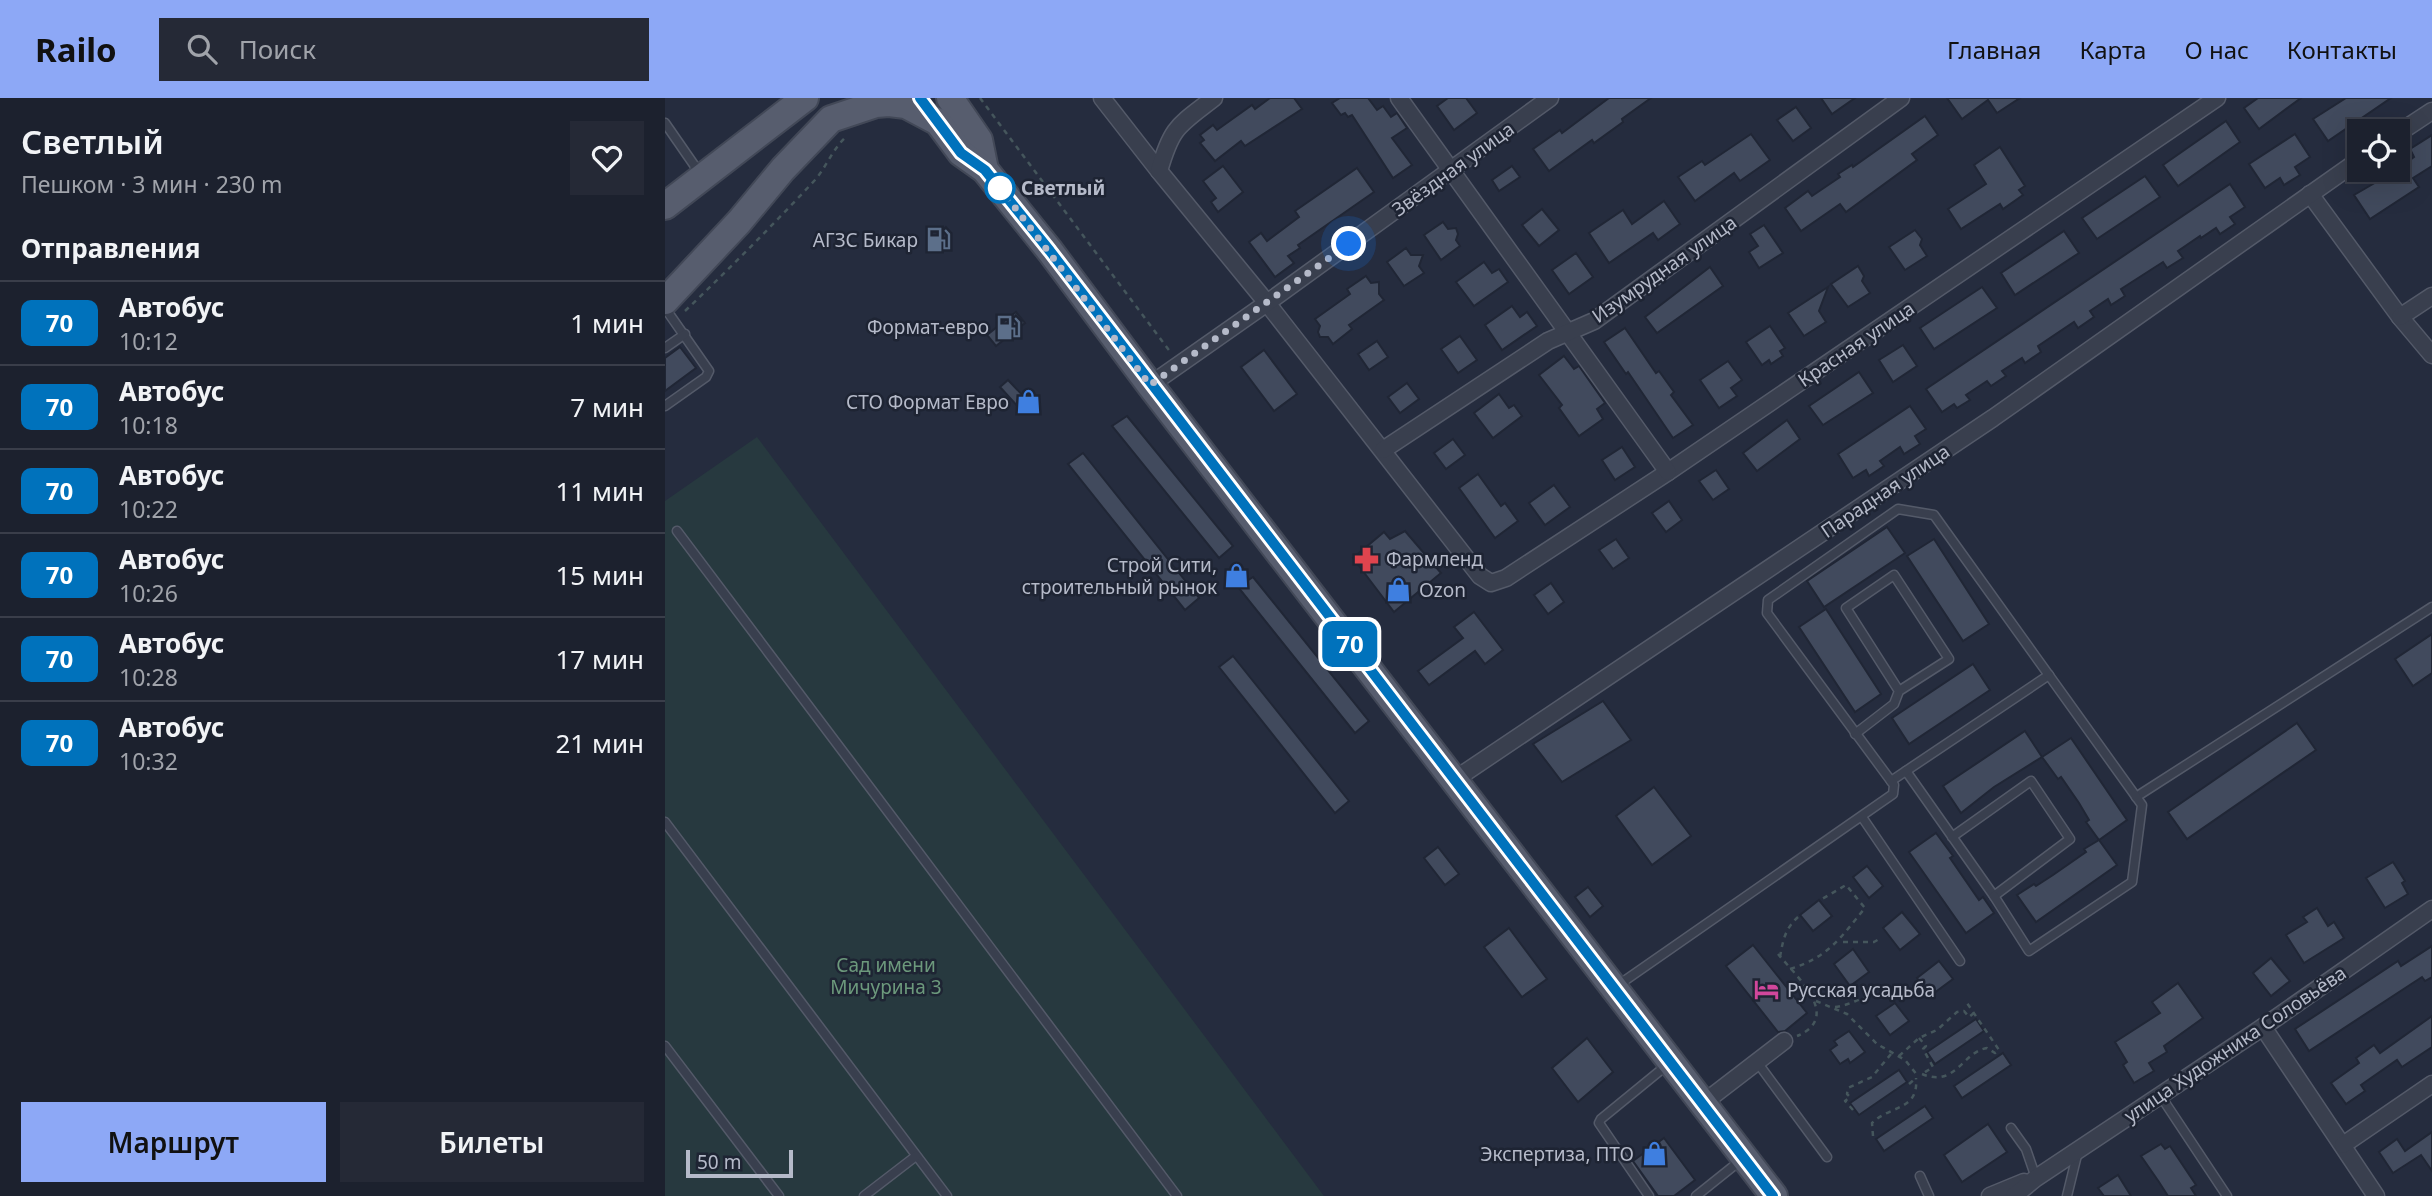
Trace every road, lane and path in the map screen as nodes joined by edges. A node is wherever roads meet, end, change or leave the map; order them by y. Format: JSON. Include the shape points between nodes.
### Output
{"nodes":[{"id":1,"x":805,"y":98,"type":"edge"},
{"id":2,"x":855,"y":98,"type":"edge"},
{"id":3,"x":920,"y":98,"type":"edge"},
{"id":4,"x":950,"y":98,"type":"edge"},
{"id":5,"x":979,"y":98,"type":"edge"},
{"id":6,"x":1102,"y":98,"type":"edge"},
{"id":7,"x":1214,"y":98,"type":"edge"},
{"id":8,"x":1399,"y":98,"type":"edge"},
{"id":9,"x":1550,"y":98,"type":"edge"},
{"id":10,"x":1901,"y":98,"type":"edge"},
{"id":11,"x":2217,"y":98,"type":"edge"},
{"id":12,"x":2432,"y":111,"type":"edge"},
{"id":13,"x":938,"y":122,"type":"junction"},
{"id":14,"x":665,"y":123,"type":"edge"},
{"id":15,"x":2410,"y":125,"type":"edge"},
{"id":16,"x":840,"y":127,"type":"junction"},
{"id":17,"x":2347,"y":168,"type":"edge"},
{"id":18,"x":985,"y":170,"type":"junction"},
{"id":19,"x":1452,"y":170,"type":"junction"},
{"id":20,"x":1159,"y":171,"type":"junction"},
{"id":21,"x":703,"y":177,"type":"junction"},
{"id":22,"x":2310,"y":194,"type":"junction"},
{"id":23,"x":665,"y":206,"type":"edge"},
{"id":24,"x":2432,"y":296,"type":"edge"},
{"id":25,"x":1267,"y":303,"type":"junction"},
{"id":26,"x":665,"y":308,"type":"edge"},
{"id":27,"x":670,"y":311,"type":"edge"},
{"id":28,"x":2400,"y":317,"type":"junction"},
{"id":29,"x":1568,"y":333,"type":"junction"},
{"id":30,"x":685,"y":334,"type":"junction"},
{"id":31,"x":665,"y":348,"type":"edge"},
{"id":32,"x":2432,"y":355,"type":"edge"},
{"id":33,"x":1180,"y":365,"type":"junction"},
{"id":34,"x":1150,"y":385,"type":"junction"},
{"id":35,"x":665,"y":406,"type":"edge"},
{"id":36,"x":1383,"y":450,"type":"junction"},
{"id":37,"x":1668,"y":472,"type":"junction"},
{"id":38,"x":677,"y":531,"type":"dead end"},
{"id":39,"x":2432,"y":607,"type":"edge"},
{"id":40,"x":2049,"y":675,"type":"junction"},
{"id":41,"x":1899,"y":691,"type":"junction"},
{"id":42,"x":1855,"y":734,"type":"junction"},
{"id":43,"x":1906,"y":771,"type":"junction"},
{"id":44,"x":1454,"y":780,"type":"junction"},
{"id":45,"x":1891,"y":781,"type":"junction"},
{"id":46,"x":2136,"y":797,"type":"junction"},
{"id":47,"x":1862,"y":817,"type":"junction"},
{"id":48,"x":665,"y":822,"type":"edge"},
{"id":49,"x":1952,"y":837,"type":"junction"},
{"id":50,"x":1994,"y":896,"type":"junction"},
{"id":51,"x":1822,"y":899,"type":"dead end"},
{"id":52,"x":2432,"y":909,"type":"edge"},
{"id":53,"x":1798,"y":917,"type":"dead end"},
{"id":54,"x":1881,"y":937,"type":"dead end"},
{"id":55,"x":1839,"y":940,"type":"junction"},
{"id":56,"x":1843,"y":942,"type":"junction"},
{"id":57,"x":1849,"y":948,"type":"dead end"},
{"id":58,"x":1960,"y":961,"type":"dead end"},
{"id":59,"x":1790,"y":970,"type":"junction"},
{"id":60,"x":1614,"y":988,"type":"junction"},
{"id":61,"x":1916,"y":988,"type":"dead end"},
{"id":62,"x":1816,"y":1001,"type":"junction"},
{"id":63,"x":1967,"y":1003,"type":"dead end"},
{"id":64,"x":1832,"y":1007,"type":"junction"},
{"id":65,"x":1974,"y":1013,"type":"junction"},
{"id":66,"x":2263,"y":1027,"type":"junction"},
{"id":67,"x":1919,"y":1038,"type":"junction"},
{"id":68,"x":1784,"y":1041,"type":"joint"},
{"id":69,"x":665,"y":1046,"type":"edge"},
{"id":70,"x":1891,"y":1054,"type":"junction"},
{"id":71,"x":1899,"y":1056,"type":"junction"},
{"id":72,"x":1756,"y":1062,"type":"junction"},
{"id":73,"x":1670,"y":1063,"type":"junction"},
{"id":74,"x":1919,"y":1076,"type":"junction"},
{"id":75,"x":1909,"y":1084,"type":"dead end"},
{"id":76,"x":2432,"y":1084,"type":"edge"},
{"id":77,"x":2159,"y":1095,"type":"junction"},
{"id":78,"x":1702,"y":1104,"type":"junction"},
{"id":79,"x":1853,"y":1110,"type":"dead end"},
{"id":80,"x":2011,"y":1128,"type":"dead end"},
{"id":81,"x":1873,"y":1136,"type":"dead end"},
{"id":82,"x":2343,"y":1145,"type":"junction"},
{"id":83,"x":2078,"y":1150,"type":"junction"},
{"id":84,"x":916,"y":1156,"type":"junction"},
{"id":85,"x":1827,"y":1157,"type":"dead end"},
{"id":86,"x":1744,"y":1158,"type":"junction"},
{"id":87,"x":1920,"y":1176,"type":"dead end"},
{"id":88,"x":2036,"y":1178,"type":"junction"},
{"id":89,"x":1703,"y":1194,"type":"edge"},
{"id":90,"x":779,"y":1196,"type":"edge"},
{"id":91,"x":864,"y":1196,"type":"edge"},
{"id":92,"x":947,"y":1196,"type":"edge"},
{"id":93,"x":1177,"y":1196,"type":"edge"},
{"id":94,"x":1649,"y":1196,"type":"edge"},
{"id":95,"x":1773,"y":1196,"type":"edge"},
{"id":96,"x":1929,"y":1196,"type":"edge"},
{"id":97,"x":1990,"y":1196,"type":"edge"},
{"id":98,"x":2014,"y":1196,"type":"edge"},
{"id":99,"x":2067,"y":1196,"type":"edge"},
{"id":100,"x":2227,"y":1196,"type":"edge"},
{"id":101,"x":2376,"y":1196,"type":"edge"}],
"edges":[{"from":1,"to":21,"type":"main road"},
{"from":2,"to":16,"type":"street"},
{"from":3,"to":13,"type":"street"},
{"from":4,"to":18,"type":"main road","via":[[979,140]]},
{"from":5,"to":33,"type":"path"},
{"from":6,"to":20,"type":"street"},
{"from":7,"to":20,"type":"street","via":[[1172,134]]},
{"from":8,"to":19,"type":"street"},
{"from":9,"to":19,"type":"street","name":"Звёздная улица"},
{"from":10,"to":29,"type":"street","name":"Изумрудная улица","via":[[1594,321]]},
{"from":11,"to":37,"type":"street","name":"Красная улица"},
{"from":12,"to":15,"type":"street"},
{"from":13,"to":16,"type":"main road","via":[[917,110],[889,103],[876,104]]},
{"from":13,"to":18,"type":"main road","via":[[961,153]]},
{"from":14,"to":21,"type":"lane"},
{"from":16,"to":27,"type":"main road","via":[[783,169]]},
{"from":16,"to":27,"type":"path","via":[[841,141],[824,170],[755,244]]},
{"from":17,"to":22,"type":"street","name":"Парадная улица"},
{"from":18,"to":34,"type":"main road"},
{"from":19,"to":25,"type":"street","name":"Звёздная улица"},
{"from":19,"to":29,"type":"street"},
{"from":20,"to":25,"type":"street"},
{"from":21,"to":23,"type":"main road"},
{"from":22,"to":28,"type":"street"},
{"from":22,"to":44,"type":"street","name":"Парадная улица","via":[[1993,418]]},
{"from":24,"to":28,"type":"street"},
{"from":25,"to":33,"type":"street","name":"Звёздная улица"},
{"from":25,"to":36,"type":"street"},
{"from":26,"to":27,"type":"lane"},
{"from":27,"to":30,"type":"lane"},
{"from":28,"to":32,"type":"street"},
{"from":29,"to":36,"type":"street","name":"Изумрудная улица","via":[[1548,341]]},
{"from":29,"to":37,"type":"street"},
{"from":30,"to":31,"type":"lane"},
{"from":30,"to":35,"type":"lane","via":[[709,373]]},
{"from":33,"to":34,"type":"street","name":"Звёздная улица"},
{"from":34,"to":44,"type":"main road"},
{"from":36,"to":37,"type":"street","name":"Красная улица","via":[[1480,576],[1491,583],[1506,578]]},
{"from":38,"to":93,"type":"lane"},
{"from":39,"to":46,"type":"lane"},
{"from":40,"to":42,"type":"lane","via":[[1934,515],[1898,509],[1768,600],[1767,613]]},
{"from":40,"to":43,"type":"lane"},
{"from":40,"to":46,"type":"lane"},
{"from":41,"to":41,"type":"lane","via":[[1949,659],[1894,575],[1846,608]]},
{"from":41,"to":42,"type":"lane","via":[[1894,704]]},
{"from":42,"to":45,"type":"lane"},
{"from":43,"to":45,"type":"lane"},
{"from":43,"to":49,"type":"lane"},
{"from":44,"to":60,"type":"main road"},
{"from":45,"to":47,"type":"lane","via":[[1893,794]]},
{"from":46,"to":50,"type":"lane","via":[[2142,805],[2132,882],[2029,951]]},
{"from":47,"to":58,"type":"lane"},
{"from":47,"to":60,"type":"lane"},
{"from":48,"to":84,"type":"lane"},
{"from":49,"to":50,"type":"lane"},
{"from":49,"to":50,"type":"lane","via":[[2031,781],[2070,839]]},
{"from":51,"to":55,"type":"path","via":[[1846,885],[1865,908]]},
{"from":52,"to":66,"type":"street","name":"улица Художника Соловьёва"},
{"from":53,"to":59,"type":"path","via":[[1784,934],[1779,955]]},
{"from":54,"to":56,"type":"path","via":[[1874,942]]},
{"from":55,"to":56,"type":"path"},
{"from":55,"to":59,"type":"path","via":[[1819,958]]},
{"from":56,"to":57,"type":"path"},
{"from":59,"to":62,"type":"path"},
{"from":60,"to":73,"type":"main road"},
{"from":61,"to":64,"type":"path","via":[[1903,996],[1870,996]]},
{"from":62,"to":64,"type":"path"},
{"from":62,"to":68,"type":"path","via":[[1813,1025]]},
{"from":63,"to":65,"type":"path"},
{"from":64,"to":70,"type":"path","via":[[1855,1020]]},
{"from":65,"to":67,"type":"path","via":[[1969,1017],[1964,1011],[1957,1012],[1937,1030]]},
{"from":65,"to":74,"type":"path","via":[[1999,1050],[1975,1051],[1961,1068],[1945,1075]]},
{"from":66,"to":77,"type":"street","name":"улица Художника Соловьёва"},
{"from":66,"to":82,"type":"street"},
{"from":67,"to":71,"type":"path"},
{"from":67,"to":74,"type":"path","via":[[1933,1067]]},
{"from":68,"to":72,"type":"street"},
{"from":69,"to":90,"type":"lane"},
{"from":70,"to":71,"type":"path"},
{"from":70,"to":79,"type":"path","via":[[1872,1077],[1848,1088],[1850,1097],[1845,1101]]},
{"from":71,"to":74,"type":"path"},
{"from":72,"to":78,"type":"street"},
{"from":72,"to":85,"type":"lane"},
{"from":73,"to":78,"type":"main road"},
{"from":73,"to":94,"type":"lane","via":[[1599,1124]]},
{"from":74,"to":75,"type":"path"},
{"from":74,"to":81,"type":"path","via":[[1908,1103],[1872,1123]]},
{"from":76,"to":82,"type":"street"},
{"from":77,"to":83,"type":"street","name":"улица Художника Соловьёва"},
{"from":77,"to":100,"type":"lane"},
{"from":78,"to":86,"type":"main road"},
{"from":80,"to":88,"type":"lane","via":[[2026,1149]]},
{"from":82,"to":101,"type":"street"},
{"from":83,"to":88,"type":"street","name":"улица Художника Соловьёва"},
{"from":83,"to":99,"type":"lane"},
{"from":84,"to":91,"type":"lane"},
{"from":84,"to":92,"type":"lane"},
{"from":86,"to":89,"type":"lane"},
{"from":86,"to":95,"type":"main road"},
{"from":87,"to":96,"type":"lane"},
{"from":88,"to":97,"type":"street","name":"улица Художника Соловьёва"},
{"from":88,"to":98,"type":"street","name":"улица Художника Соловьёва"}]}
